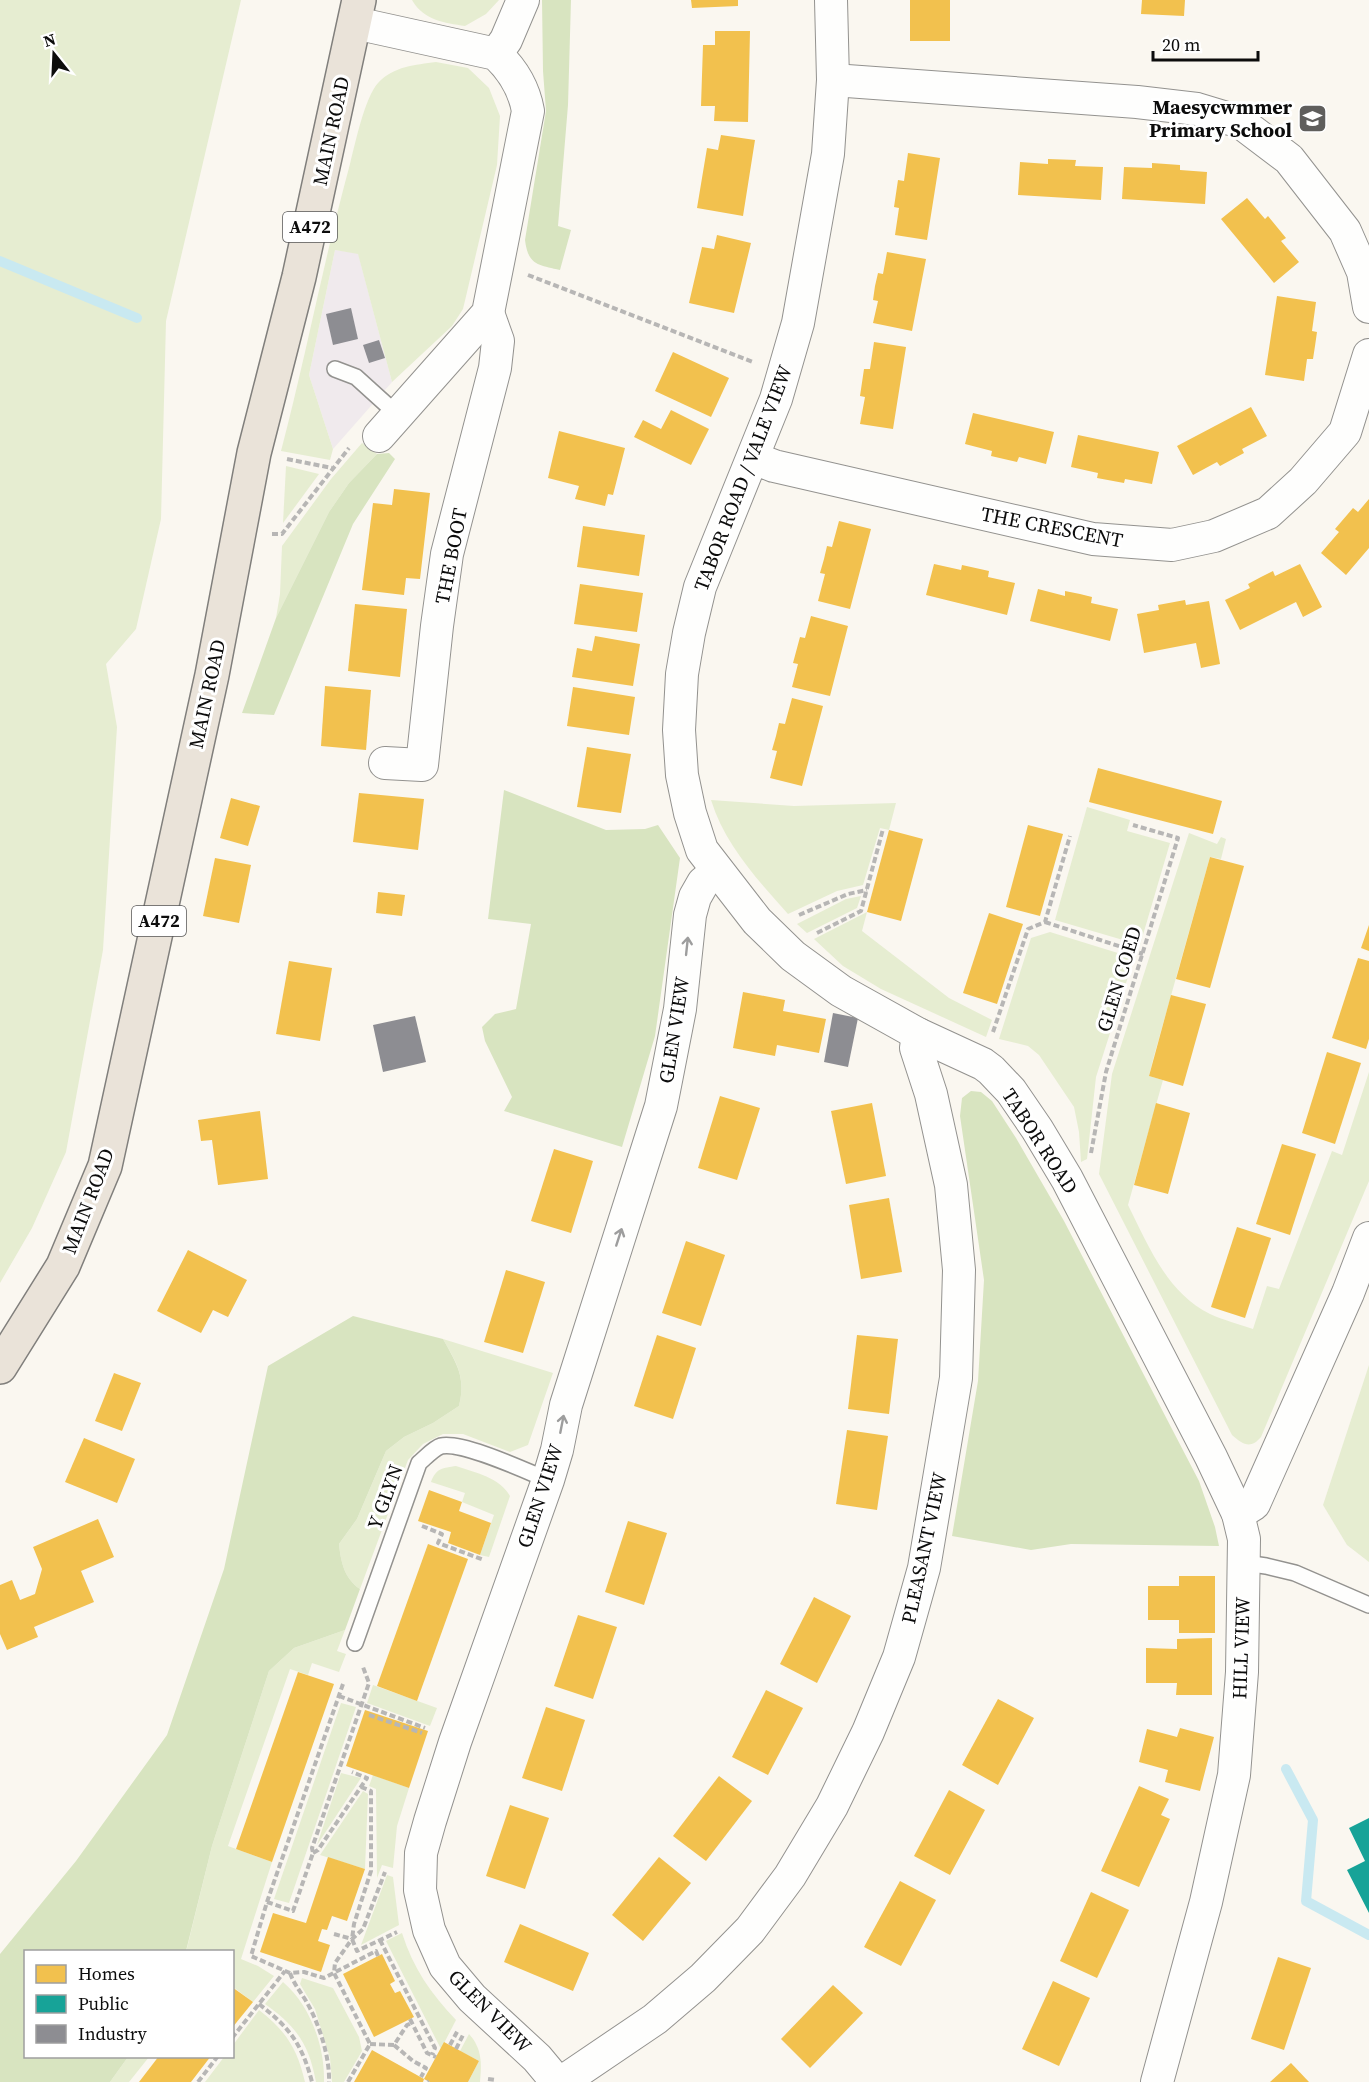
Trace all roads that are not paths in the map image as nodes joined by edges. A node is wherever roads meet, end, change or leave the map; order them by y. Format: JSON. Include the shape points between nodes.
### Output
{"nodes":[{"id":1,"x":523,"y":0,"type":"edge"},
{"id":2,"x":831,"y":0,"type":"edge"},
{"id":3,"x":357,"y":11,"type":"edge"},
{"id":4,"x":496,"y":54,"type":"junction"},
{"id":5,"x":834,"y":81,"type":"junction"},
{"id":6,"x":1369,"y":308,"type":"edge"},
{"id":7,"x":488,"y":313,"type":"junction"},
{"id":8,"x":1369,"y":355,"type":"edge"},
{"id":9,"x":335,"y":369,"type":"dead end"},
{"id":10,"x":376,"y":432,"type":"joint"},
{"id":11,"x":753,"y":458,"type":"junction"},
{"id":12,"x":385,"y":763,"type":"dead end"},
{"id":13,"x":690,"y":813,"type":"joint"},
{"id":14,"x":717,"y":871,"type":"junction"},
{"id":15,"x":918,"y":1034,"type":"junction"},
{"id":16,"x":1369,"y":1238,"type":"edge"},
{"id":17,"x":0,"y":1366,"type":"edge"},
{"id":18,"x":548,"y":1480,"type":"junction"},
{"id":19,"x":1238,"y":1514,"type":"junction"},
{"id":20,"x":1245,"y":1563,"type":"junction"},
{"id":21,"x":1369,"y":1605,"type":"edge"},
{"id":22,"x":355,"y":1643,"type":"road end"},
{"id":23,"x":557,"y":2082,"type":"edge"},
{"id":24,"x":562,"y":2082,"type":"edge"},
{"id":25,"x":1157,"y":2082,"type":"edge"}],
"edges":[{"from":1,"to":4,"type":"street"},
{"from":2,"to":5,"type":"street","name":"TABOR ROAD / VALE VIEW"},
{"from":3,"to":4,"type":"street"},
{"from":3,"to":17,"type":"main road","name":"MAIN ROAD","number":"A472","via":[[299,277],[254,453],[212,675],[105,1167],[63,1266]]},
{"from":4,"to":7,"type":"street","via":[[525,93],[528,111]]},
{"from":5,"to":6,"type":"street","via":[[1137,102],[1197,109],[1240,122],[1289,159],[1345,231],[1363,272]]},
{"from":5,"to":11,"type":"street","name":"TABOR ROAD / VALE VIEW","via":[[826,165],[798,323],[785,375]]},
{"from":7,"to":10,"type":"street"},
{"from":7,"to":12,"type":"street","name":"THE BOOT","via":[[498,341],[495,368],[447,555],[422,765]]},
{"from":8,"to":11,"type":"street","name":"THE CRESCENT","via":[[1345,432],[1303,481],[1268,513],[1214,536],[1172,545],[1093,539]]},
{"from":9,"to":10,"type":"lane","via":[[356,378]]},
{"from":11,"to":13,"type":"street","name":"TABOR ROAD / VALE VIEW","via":[[700,587],[689,633],[682,674],[680,730],[682,775]]},
{"from":13,"to":14,"type":"street","name":"TABOR ROAD","via":[[702,850]]},
{"from":14,"to":15,"type":"street","name":"TABOR ROAD","via":[[757,921],[793,956],[841,991]]},
{"from":18,"to":14,"type":"street","name":"GLEN VIEW","one_way":true,"via":[[566,1405],[661,1106],[680,1009],[690,915],[703,883]]},
{"from":15,"to":19,"type":"street","name":"TABOR ROAD","via":[[983,1064],[1011,1091],[1037,1129],[1067,1179]]},
{"from":15,"to":24,"type":"street","name":"PLEASANT VIEW","via":[[916,1048],[931,1094],[951,1185],[959,1270],[956,1378],[924,1568],[899,1657],[832,1806],[790,1876],[750,1930],[655,2019]]},
{"from":16,"to":19,"type":"street","via":[[1254,1504]]},
{"from":18,"to":22,"type":"lane","name":"Y GLYN","via":[[457,1446],[440,1446],[419,1463]]},
{"from":18,"to":23,"type":"street","name":"GLEN VIEW","via":[[430,1821],[421,1852],[420,1890],[429,1930],[445,1966]]},
{"from":19,"to":20,"type":"street","name":"HILL VIEW"},
{"from":20,"to":21,"type":"lane","via":[[1295,1573]]},
{"from":20,"to":25,"type":"street","name":"HILL VIEW","via":[[1234,1775],[1206,1902]]}]}
